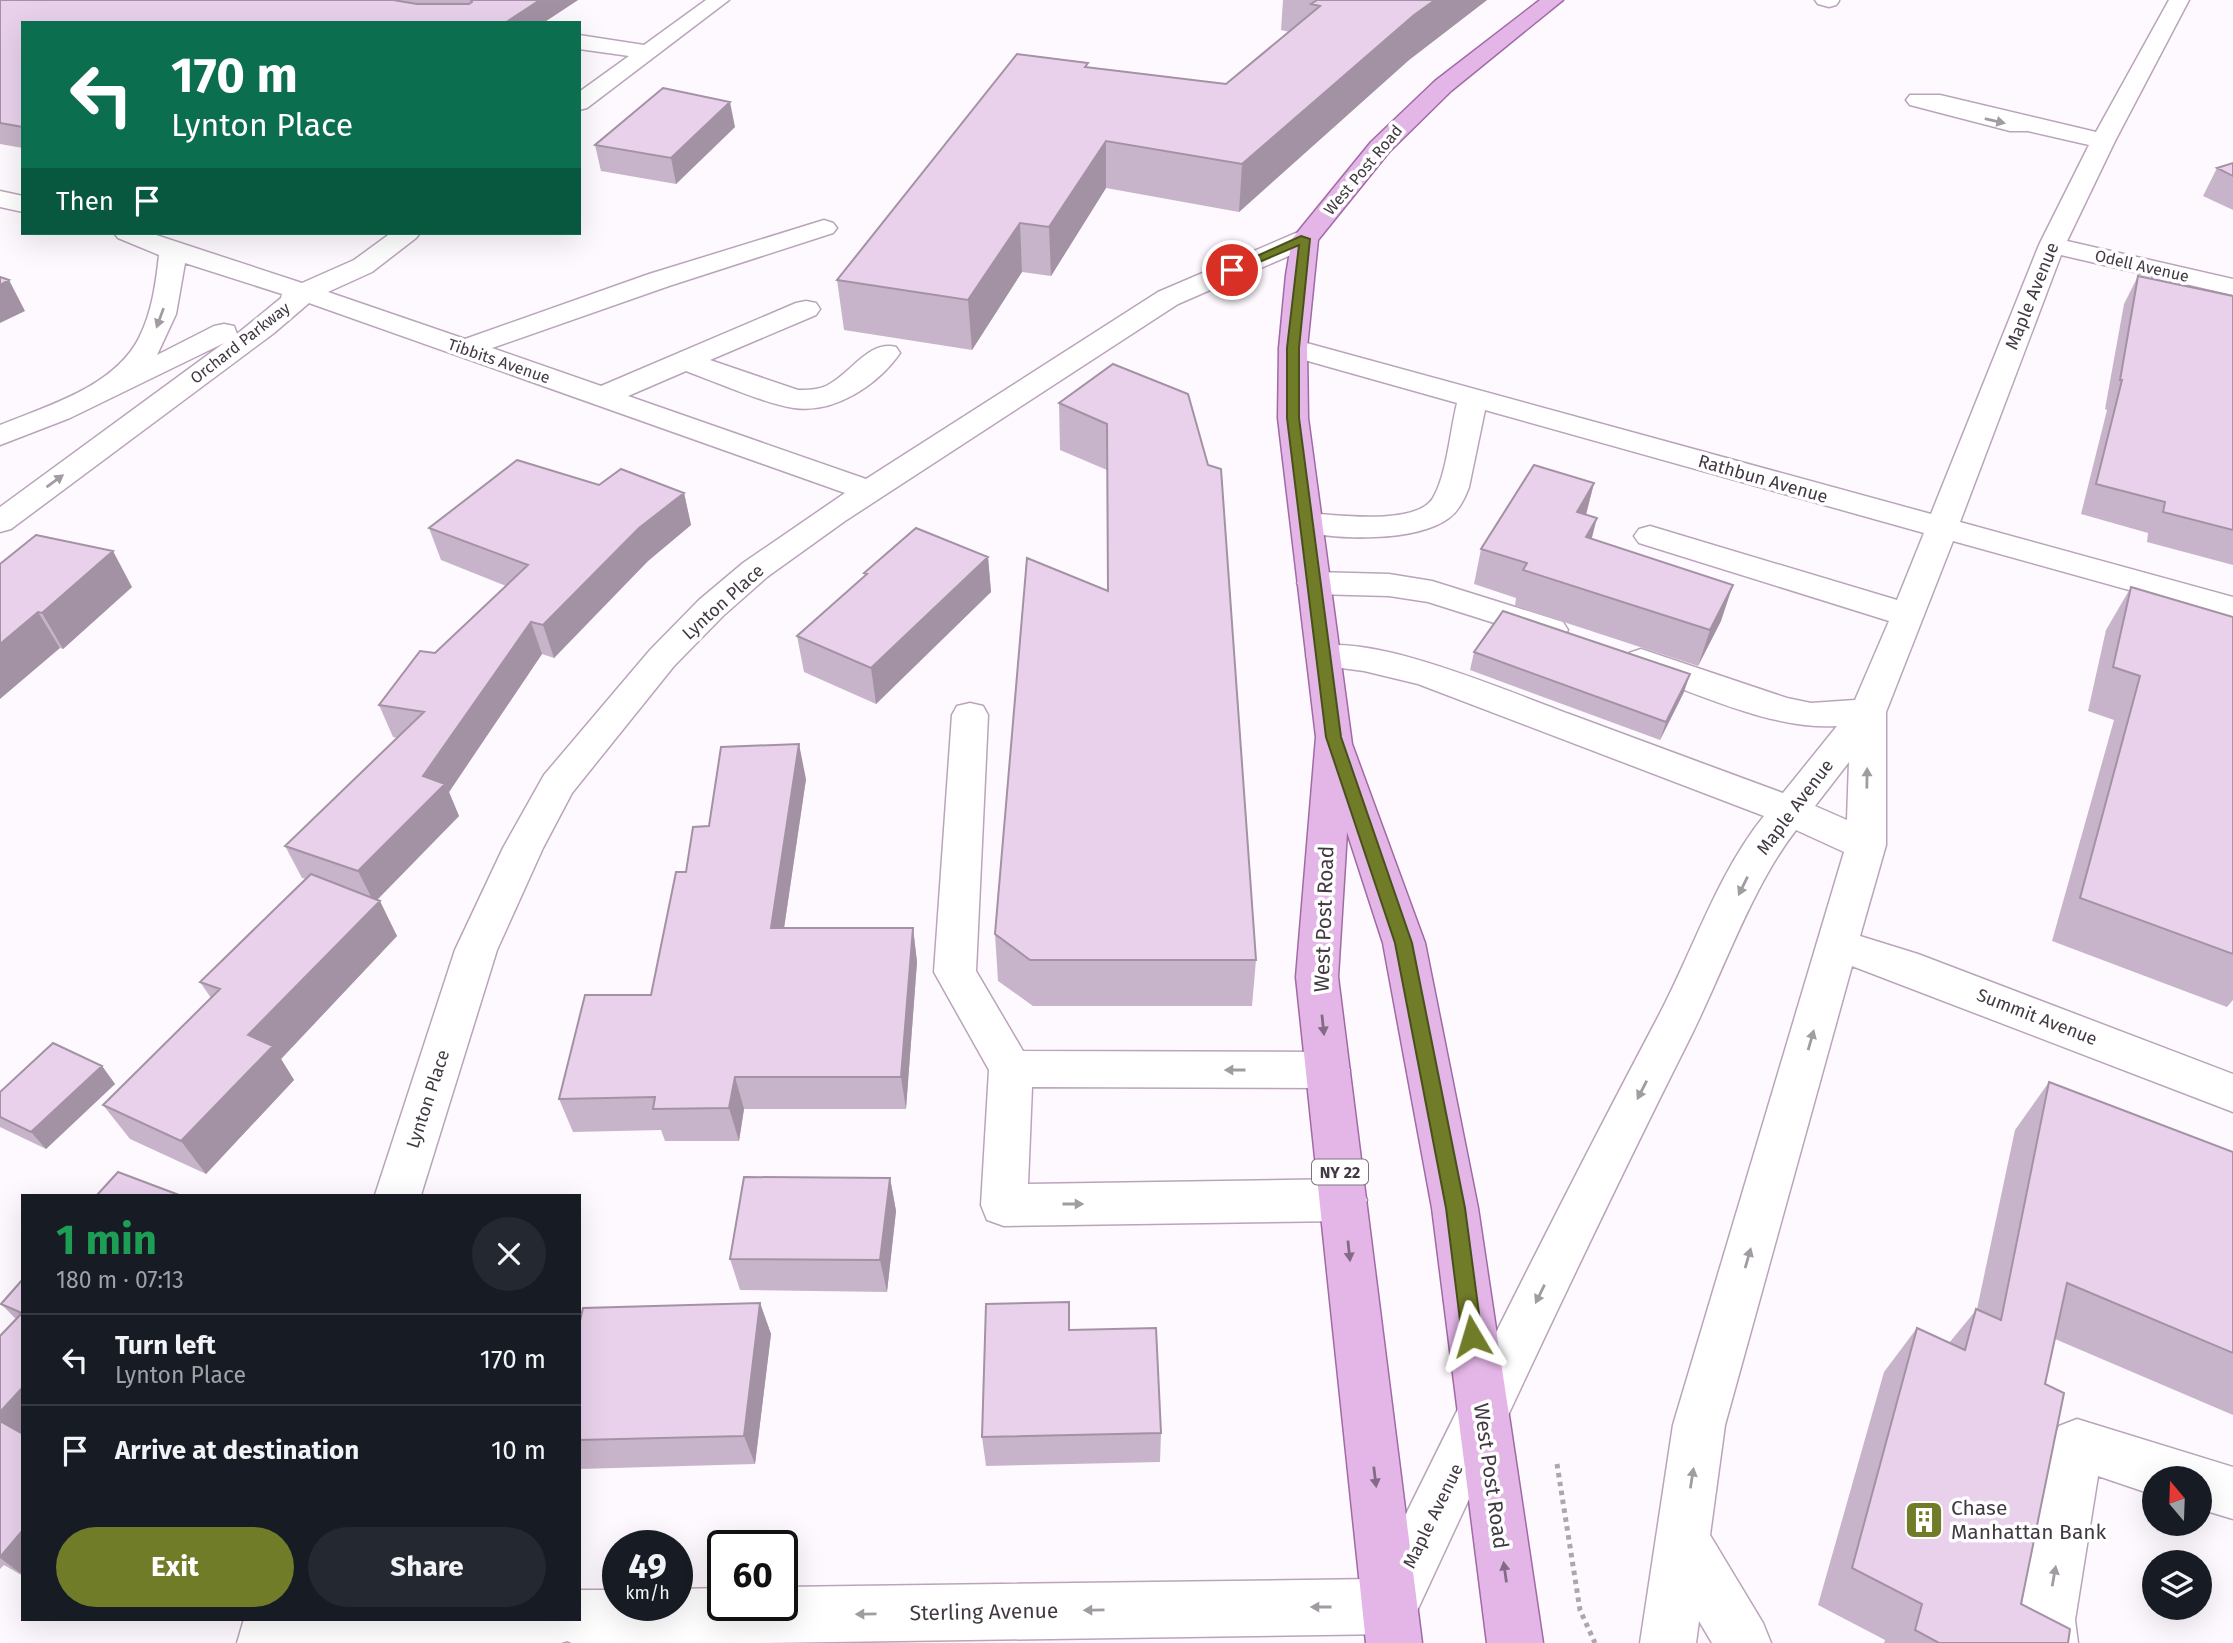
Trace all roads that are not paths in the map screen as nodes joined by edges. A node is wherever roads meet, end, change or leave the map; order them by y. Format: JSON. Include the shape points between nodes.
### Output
{"nodes":[{"id":1,"x":719,"y":0,"type":"edge"},
{"id":2,"x":1553,"y":0,"type":"edge"},
{"id":3,"x":2179,"y":0,"type":"edge"},
{"id":4,"x":581,"y":42,"type":"edge"},
{"id":5,"x":646,"y":52,"type":"junction"},
{"id":6,"x":581,"y":101,"type":"edge"},
{"id":7,"x":1924,"y":102,"type":"dead end"},
{"id":8,"x":2103,"y":141,"type":"junction"},
{"id":9,"x":0,"y":199,"type":"edge"},
{"id":10,"x":21,"y":204,"type":"edge"},
{"id":11,"x":824,"y":228,"type":"dead end"},
{"id":12,"x":132,"y":235,"type":"edge"},
{"id":13,"x":404,"y":235,"type":"edge"},
{"id":14,"x":1305,"y":239,"type":"junction"},
{"id":15,"x":2052,"y":245,"type":"junction"},
{"id":16,"x":173,"y":251,"type":"junction"},
{"id":17,"x":2233,"y":287,"type":"edge"},
{"id":18,"x":304,"y":293,"type":"junction"},
{"id":19,"x":806,"y":309,"type":"dead end"},
{"id":20,"x":1293,"y":348,"type":"junction"},
{"id":21,"x":463,"y":349,"type":"junction"},
{"id":22,"x":886,"y":353,"type":"dead end"},
{"id":23,"x":682,"y":360,"type":"junction"},
{"id":24,"x":107,"y":387,"type":"junction"},
{"id":25,"x":600,"y":397,"type":"junction"},
{"id":26,"x":1473,"y":398,"type":"junction"},
{"id":27,"x":0,"y":436,"type":"edge"},
{"id":28,"x":870,"y":491,"type":"junction"},
{"id":29,"x":0,"y":522,"type":"edge"},
{"id":30,"x":1307,"y":523,"type":"junction"},
{"id":31,"x":1941,"y":528,"type":"junction"},
{"id":32,"x":1650,"y":536,"type":"dead end"},
{"id":33,"x":1314,"y":583,"type":"junction"},
{"id":34,"x":2233,"y":608,"type":"edge"},
{"id":35,"x":1908,"y":615,"type":"junction"},
{"id":36,"x":1324,"y":656,"type":"junction"},
{"id":37,"x":1868,"y":712,"type":"junction"},
{"id":38,"x":970,"y":715,"type":"dead end"},
{"id":39,"x":1334,"y":737,"type":"junction"},
{"id":40,"x":1790,"y":811,"type":"junction"},
{"id":41,"x":1866,"y":845,"type":"junction"},
{"id":42,"x":1839,"y":945,"type":"junction"},
{"id":43,"x":1011,"y":1069,"type":"junction"},
{"id":44,"x":1328,"y":1070,"type":"junction"},
{"id":45,"x":2233,"y":1093,"type":"edge"},
{"id":46,"x":398,"y":1194,"type":"edge"},
{"id":47,"x":1344,"y":1200,"type":"junction"},
{"id":48,"x":1482,"y":1413,"type":"junction"},
{"id":49,"x":2146,"y":1466,"type":"edge"},
{"id":50,"x":2212,"y":1487,"type":"edge"},
{"id":51,"x":2233,"y":1493,"type":"edge"},
{"id":52,"x":1682,"y":1539,"type":"junction"},
{"id":53,"x":581,"y":1618,"type":"edge"},
{"id":54,"x":271,"y":1621,"type":"edge"},
{"id":55,"x":390,"y":1621,"type":"edge"},
{"id":56,"x":1392,"y":1625,"type":"edge"},
{"id":57,"x":264,"y":1643,"type":"edge"},
{"id":58,"x":294,"y":1643,"type":"edge"},
{"id":59,"x":1515,"y":1643,"type":"edge"},
{"id":60,"x":1668,"y":1643,"type":"edge"},
{"id":61,"x":1743,"y":1643,"type":"edge"},
{"id":62,"x":2050,"y":1643,"type":"edge"}],
"edges":[{"from":1,"to":5,"type":"street"},
{"from":2,"to":14,"type":"main road","name":"West Post Road","via":[[1411,114]]},
{"from":3,"to":8,"type":"street","name":"Maple Avenue"},
{"from":4,"to":5,"type":"street"},
{"from":5,"to":6,"type":"street"},
{"from":7,"to":8,"type":"street"},
{"from":8,"to":15,"type":"street","name":"Maple Avenue"},
{"from":9,"to":10,"type":"street"},
{"from":11,"to":21,"type":"street"},
{"from":12,"to":16,"type":"street","name":"Tibbits Avenue"},
{"from":13,"to":18,"type":"street","via":[[363,266]]},
{"from":14,"to":20,"type":"main road","name":"West Post Road","number":"NY 22"},
{"from":14,"to":28,"type":"street","name":"Lynton Place","via":[[1168,298]]},
{"from":15,"to":17,"type":"street","name":"Odell Avenue"},
{"from":15,"to":31,"type":"street","name":"Maple Avenue"},
{"from":16,"to":18,"type":"street","name":"Tibbits Avenue"},
{"from":16,"to":24,"type":"street","name":"Orchard Parkway","one_way":true,"via":[[167,296],[147,349],[129,372]]},
{"from":18,"to":21,"type":"street","name":"Tibbits Avenue"},
{"from":18,"to":24,"type":"street","name":"Orchard Parkway","via":[[147,372]]},
{"from":29,"to":18,"type":"street","name":"Orchard Parkway","one_way":true},
{"from":19,"to":23,"type":"street"},
{"from":20,"to":26,"type":"street","name":"Rathbun Avenue"},
{"from":20,"to":30,"type":"main road","name":"West Post Road","number":"NY 22","via":[[1293,418]]},
{"from":21,"to":25,"type":"street","name":"Tibbits Avenue"},
{"from":22,"to":23,"type":"street","via":[[846,390],[815,400],[795,399]]},
{"from":23,"to":25,"type":"street"},
{"from":24,"to":27,"type":"street","name":"Orchard Parkway"},
{"from":25,"to":28,"type":"street","name":"Tibbits Avenue"},
{"from":26,"to":30,"type":"street","via":[[1448,500],[1430,516],[1398,525]]},
{"from":26,"to":31,"type":"street","name":"Rathbun Avenue"},
{"from":28,"to":46,"type":"street","name":"Lynton Place","via":[[755,570],[711,608],[662,658],[556,785],[476,950]]},
{"from":30,"to":33,"type":"main road","name":"West Post Road","number":"NY 22"},
{"from":31,"to":34,"type":"street","name":"Rathbun Avenue"},
{"from":31,"to":35,"type":"street","name":"Maple Avenue"},
{"from":32,"to":35,"type":"street"},
{"from":33,"to":36,"type":"main road","name":"West Post Road","number":"NY 22"},
{"from":33,"to":37,"type":"street","via":[[1389,584],[1432,592],[1783,710],[1811,715]]},
{"from":35,"to":37,"type":"street","name":"Maple Avenue"},
{"from":36,"to":39,"type":"main road","name":"West Post Road","number":"NY 22"},
{"from":36,"to":40,"type":"street","via":[[1364,659],[1427,676]]},
{"from":37,"to":40,"type":"street","name":"Maple Avenue"},
{"from":41,"to":37,"type":"street","one_way":true},
{"from":38,"to":43,"type":"street","via":[[955,972]]},
{"from":39,"to":44,"type":"main road","name":"West Post Road","number":"NY 22","one_way":true,"via":[[1317,977]]},
{"from":39,"to":48,"type":"main road","name":"West Post Road","number":"NY 22","via":[[1404,943],[1455,1208]]},
{"from":40,"to":41,"type":"street"},
{"from":40,"to":48,"type":"street","name":"Maple Avenue","one_way":true,"via":[[1760,849]]},
{"from":41,"to":42,"type":"street"},
{"from":42,"to":45,"type":"street","name":"Summit Avenue"},
{"from":52,"to":42,"type":"street","one_way":true,"via":[[1699,1425]]},
{"from":44,"to":43,"type":"street","one_way":true},
{"from":43,"to":47,"type":"street","one_way":true,"via":[[1004,1205]]},
{"from":44,"to":47,"type":"main road","name":"West Post Road","number":"NY 22"},
{"from":47,"to":56,"type":"main road","name":"West Post Road","number":"NY 22","one_way":true},
{"from":48,"to":56,"type":"street","name":"Maple Avenue"},
{"from":59,"to":48,"type":"main road","name":"West Post Road","number":"NY 22","one_way":true},
{"from":62,"to":49,"type":"street","one_way":true,"via":[[2047,1620],[2077,1444]]},
{"from":50,"to":51,"type":"street"},
{"from":52,"to":60,"type":"street"},
{"from":52,"to":61,"type":"street"},
{"from":56,"to":53,"type":"street","name":"Sterling Avenue","one_way":true},
{"from":54,"to":57,"type":"street"},
{"from":55,"to":58,"type":"street"}]}
